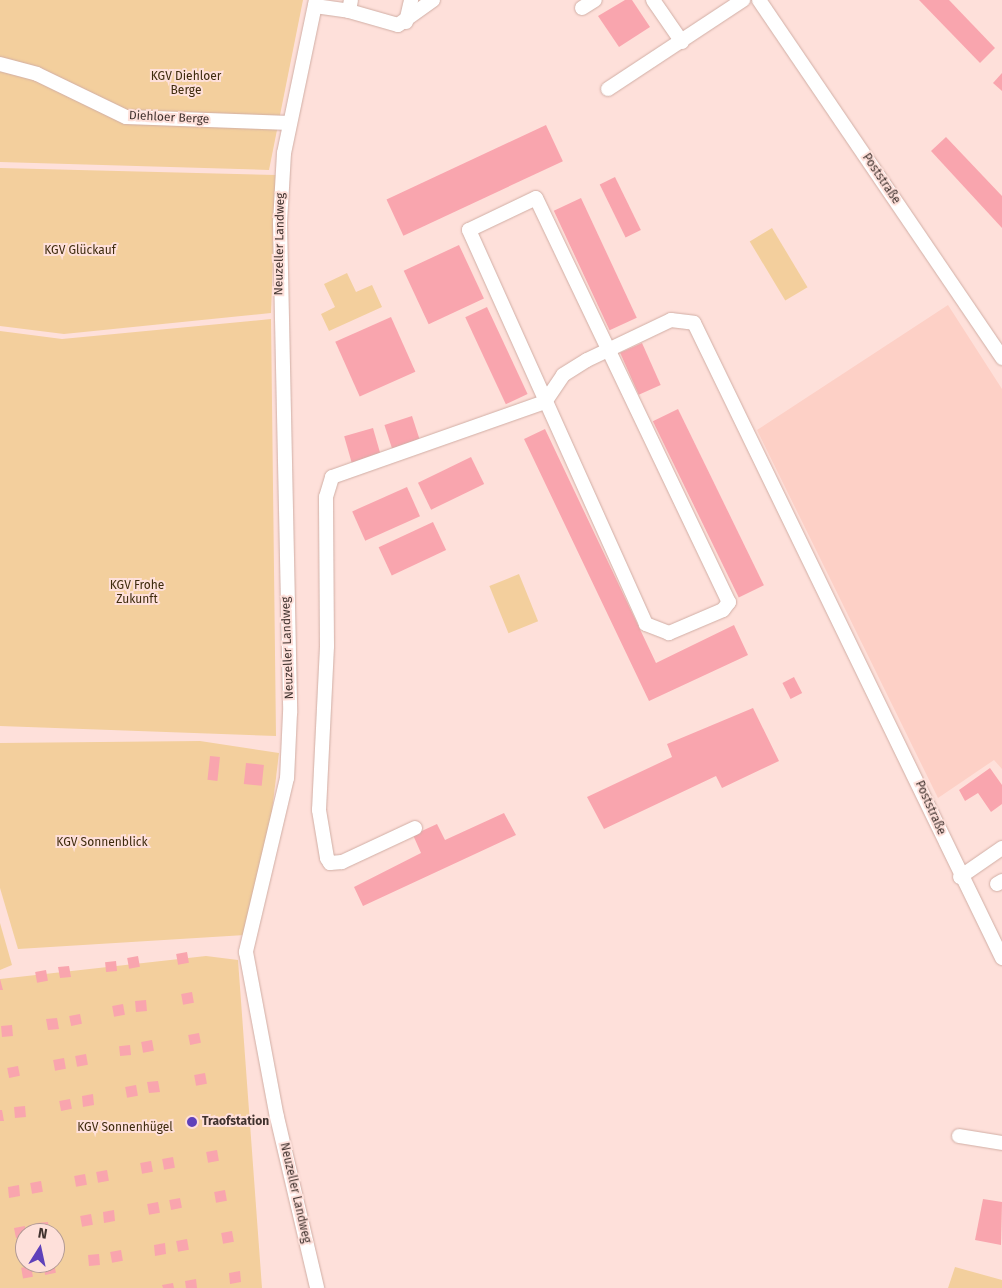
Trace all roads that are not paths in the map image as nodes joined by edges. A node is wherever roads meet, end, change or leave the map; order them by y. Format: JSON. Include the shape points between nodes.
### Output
{"nodes":[{"id":1,"x":411,"y":0,"type":"edge"},
{"id":2,"x":433,"y":0,"type":"edge"},
{"id":3,"x":595,"y":0,"type":"edge"},
{"id":4,"x":653,"y":0,"type":"edge"},
{"id":5,"x":743,"y":0,"type":"edge"},
{"id":6,"x":760,"y":0,"type":"edge"},
{"id":7,"x":315,"y":3,"type":"edge"},
{"id":8,"x":350,"y":5,"type":"edge"},
{"id":9,"x":582,"y":8,"type":"dead end"},
{"id":10,"x":406,"y":22,"type":"junction"},
{"id":11,"x":682,"y":42,"type":"junction"},
{"id":12,"x":0,"y":64,"type":"edge"},
{"id":13,"x":608,"y":89,"type":"dead end"},
{"id":14,"x":290,"y":123,"type":"junction"},
{"id":15,"x":608,"y":350,"type":"junction"},
{"id":16,"x":1000,"y":352,"type":"edge"},
{"id":17,"x":545,"y":402,"type":"junction"},
{"id":18,"x":415,"y":828,"type":"dead end"},
{"id":19,"x":1002,"y":848,"type":"edge"},
{"id":20,"x":960,"y":877,"type":"junction"},
{"id":21,"x":1002,"y":958,"type":"edge"},
{"id":22,"x":959,"y":1136,"type":"dead end"},
{"id":23,"x":1002,"y":1143,"type":"edge"},
{"id":24,"x":316,"y":1288,"type":"edge"}],
"edges":[{"from":1,"to":10,"type":"street"},
{"from":2,"to":10,"type":"street"},
{"from":3,"to":9,"type":"street"},
{"from":4,"to":11,"type":"street"},
{"from":5,"to":11,"type":"street"},
{"from":6,"to":16,"type":"street","name":"Poststraße"},
{"from":7,"to":8,"type":"street"},
{"from":7,"to":14,"type":"street","name":"Neuzeller Landweg"},
{"from":8,"to":10,"type":"street","via":[[398,24]]},
{"from":11,"to":13,"type":"street"},
{"from":12,"to":14,"type":"street","name":"Diehloer Berge","via":[[37,74],[126,117]]},
{"from":14,"to":24,"type":"street","name":"Neuzeller Landweg","via":[[281,181],[279,285],[289,740],[287,778],[246,952],[277,1117]]},
{"from":15,"to":17,"type":"street","via":[[563,376]]},
{"from":15,"to":17,"type":"street","via":[[536,198],[469,230]]},
{"from":15,"to":17,"type":"street","via":[[729,602],[724,610],[669,634],[646,624]]},
{"from":15,"to":20,"type":"street","name":"Poststraße","via":[[671,320],[694,323],[897,740]]},
{"from":17,"to":18,"type":"street","via":[[332,476],[326,497],[327,646],[319,810],[327,858],[330,863],[342,862]]},
{"from":19,"to":20,"type":"street"},
{"from":20,"to":21,"type":"street","name":"Poststraße"},
{"from":22,"to":23,"type":"street"}]}
